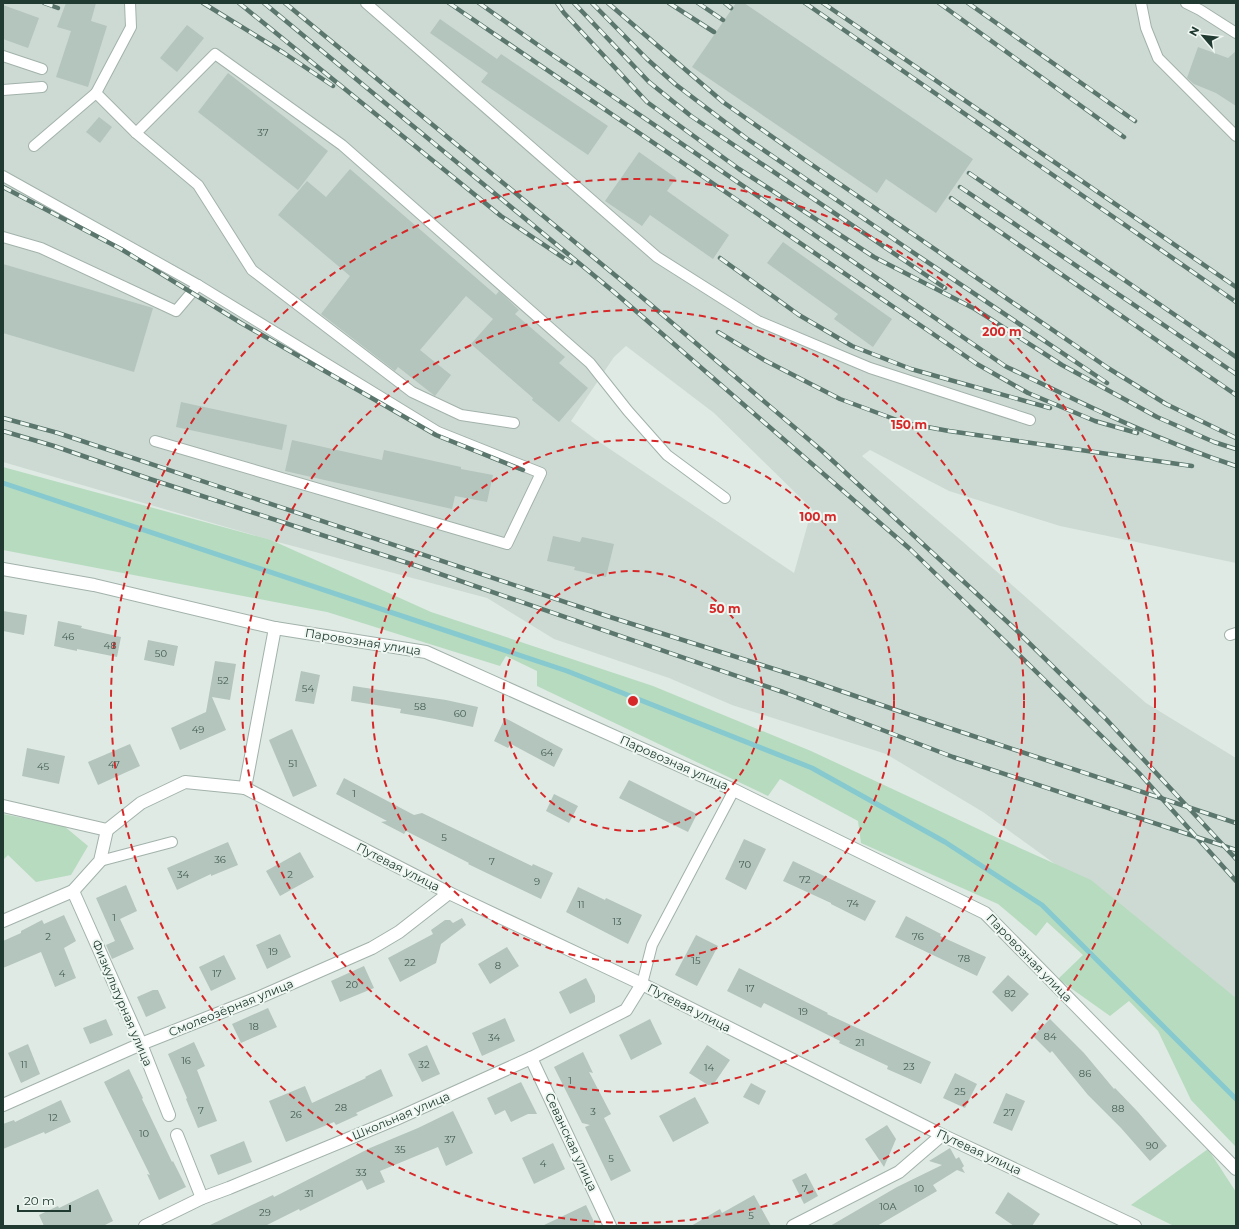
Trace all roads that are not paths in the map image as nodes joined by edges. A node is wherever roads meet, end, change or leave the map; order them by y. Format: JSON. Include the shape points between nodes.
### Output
{"nodes":[{"id":1,"x":130,"y":3,"type":"edge"},
{"id":2,"x":366,"y":3,"type":"edge"},
{"id":3,"x":1141,"y":3,"type":"edge"},
{"id":4,"x":1186,"y":3,"type":"edge"},
{"id":5,"x":1236,"y":33,"type":"edge"},
{"id":6,"x":3,"y":56,"type":"edge"},
{"id":7,"x":42,"y":70,"type":"dead end"},
{"id":8,"x":42,"y":87,"type":"dead end"},
{"id":9,"x":3,"y":90,"type":"edge"},
{"id":10,"x":96,"y":93,"type":"junction"},
{"id":11,"x":136,"y":132,"type":"junction"},
{"id":12,"x":1236,"y":136,"type":"edge"},
{"id":13,"x":34,"y":146,"type":"dead end"},
{"id":14,"x":3,"y":176,"type":"edge"},
{"id":15,"x":3,"y":237,"type":"edge"},
{"id":16,"x":198,"y":286,"type":"junction"},
{"id":17,"x":1030,"y":420,"type":"dead end"},
{"id":18,"x":514,"y":423,"type":"dead end"},
{"id":19,"x":155,"y":441,"type":"dead end"},
{"id":20,"x":725,"y":498,"type":"dead end"},
{"id":21,"x":3,"y":569,"type":"edge"},
{"id":22,"x":275,"y":628,"type":"junction"},
{"id":23,"x":244,"y":788,"type":"junction"},
{"id":24,"x":734,"y":790,"type":"junction"},
{"id":25,"x":3,"y":806,"type":"edge"},
{"id":26,"x":107,"y":830,"type":"junction"},
{"id":27,"x":172,"y":842,"type":"dead end"},
{"id":28,"x":100,"y":861,"type":"junction"},
{"id":29,"x":73,"y":891,"type":"junction"},
{"id":30,"x":449,"y":893,"type":"junction"},
{"id":31,"x":3,"y":921,"type":"edge"},
{"id":32,"x":642,"y":984,"type":"junction"},
{"id":33,"x":141,"y":1044,"type":"junction"},
{"id":34,"x":531,"y":1058,"type":"junction"},
{"id":35,"x":3,"y":1105,"type":"edge"},
{"id":36,"x":169,"y":1115,"type":"dead end"},
{"id":37,"x":177,"y":1135,"type":"dead end"},
{"id":38,"x":942,"y":1135,"type":"junction"},
{"id":39,"x":1236,"y":1169,"type":"edge"},
{"id":40,"x":202,"y":1198,"type":"junction"},
{"id":41,"x":1131,"y":1225,"type":"edge"},
{"id":42,"x":145,"y":1226,"type":"edge"},
{"id":43,"x":610,"y":1226,"type":"edge"},
{"id":44,"x":793,"y":1226,"type":"edge"}],
"edges":[{"from":1,"to":10,"type":"lane","via":[[131,27]]},
{"from":2,"to":17,"type":"lane","via":[[657,257],[758,321],[870,368]]},
{"from":3,"to":12,"type":"lane","via":[[1146,28],[1158,58]]},
{"from":4,"to":5,"type":"lane"},
{"from":6,"to":7,"type":"lane"},
{"from":8,"to":9,"type":"lane"},
{"from":10,"to":11,"type":"lane"},
{"from":10,"to":13,"type":"lane"},
{"from":11,"to":18,"type":"lane","via":[[198,185],[252,270],[314,318],[412,392],[461,415]]},
{"from":11,"to":20,"type":"lane","via":[[215,54],[342,145],[590,363],[667,455]]},
{"from":14,"to":16,"type":"lane"},
{"from":15,"to":16,"type":"lane","via":[[41,248],[176,311]]},
{"from":16,"to":19,"type":"lane","via":[[438,432],[540,473],[507,544]]},
{"from":21,"to":22,"type":"street","name":"Паровозная улица","via":[[94,585]]},
{"from":22,"to":23,"type":"street"},
{"from":22,"to":24,"type":"street","name":"Паровозная улица","via":[[426,652]]},
{"from":23,"to":26,"type":"street","via":[[185,782],[141,803]]},
{"from":23,"to":30,"type":"street","name":"Путевая улица"},
{"from":24,"to":32,"type":"lane","via":[[652,945]]},
{"from":24,"to":39,"type":"street","name":"Паровозная улица","via":[[985,913]]},
{"from":25,"to":26,"type":"street"},
{"from":26,"to":28,"type":"street"},
{"from":27,"to":28,"type":"lane"},
{"from":28,"to":29,"type":"street"},
{"from":29,"to":31,"type":"street"},
{"from":29,"to":33,"type":"street","name":"Физкультурная улица"},
{"from":30,"to":32,"type":"street","name":"Путевая улица"},
{"from":30,"to":33,"type":"street","name":"Смолеозёрная улица","via":[[399,932],[372,948],[260,997]]},
{"from":32,"to":34,"type":"street","name":"Школьная улица","via":[[626,1010]]},
{"from":32,"to":38,"type":"street","name":"Путевая улица"},
{"from":33,"to":35,"type":"street","name":"Смолеозёрная улица"},
{"from":33,"to":36,"type":"street","name":"Физкультурная улица"},
{"from":34,"to":40,"type":"street","name":"Школьная улица","via":[[396,1119]]},
{"from":34,"to":43,"type":"street","name":"Севанская улица"},
{"from":37,"to":40,"type":"street"},
{"from":38,"to":41,"type":"street","name":"Путевая улица"},
{"from":38,"to":44,"type":"street","via":[[899,1172]]},
{"from":40,"to":42,"type":"street","name":"Школьная улица"}]}
